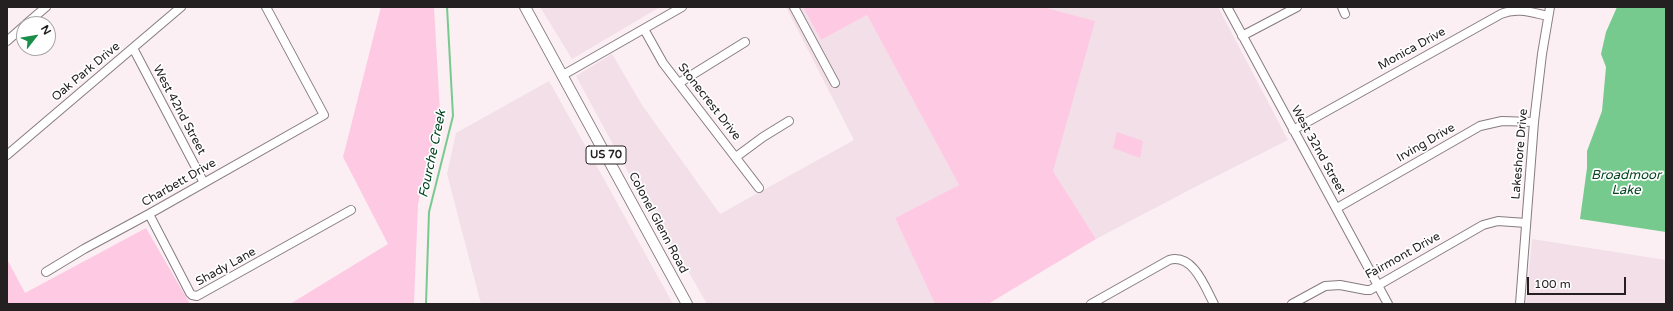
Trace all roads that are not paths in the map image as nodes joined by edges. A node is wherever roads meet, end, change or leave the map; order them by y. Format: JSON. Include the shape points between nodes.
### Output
{"nodes":[{"id":1,"x":46,"y":7,"type":"edge"},
{"id":2,"x":181,"y":7,"type":"edge"},
{"id":3,"x":266,"y":7,"type":"edge"},
{"id":4,"x":525,"y":7,"type":"edge"},
{"id":5,"x":682,"y":7,"type":"edge"},
{"id":6,"x":794,"y":7,"type":"edge"},
{"id":7,"x":1227,"y":7,"type":"edge"},
{"id":8,"x":1297,"y":7,"type":"edge"},
{"id":9,"x":1550,"y":7,"type":"edge"},
{"id":10,"x":35,"y":16,"type":"edge"},
{"id":11,"x":1548,"y":16,"type":"junction"},
{"id":12,"x":644,"y":29,"type":"junction"},
{"id":13,"x":16,"y":33,"type":"edge"},
{"id":14,"x":1242,"y":36,"type":"junction"},
{"id":15,"x":7,"y":40,"type":"edge"},
{"id":16,"x":745,"y":42,"type":"dead end"},
{"id":17,"x":133,"y":48,"type":"junction"},
{"id":18,"x":563,"y":75,"type":"junction"},
{"id":19,"x":835,"y":83,"type":"dead end"},
{"id":20,"x":679,"y":84,"type":"junction"},
{"id":21,"x":790,"y":121,"type":"dead end"},
{"id":22,"x":1534,"y":122,"type":"junction"},
{"id":23,"x":1293,"y":130,"type":"junction"},
{"id":24,"x":7,"y":155,"type":"edge"},
{"id":25,"x":736,"y":157,"type":"junction"},
{"id":26,"x":204,"y":183,"type":"junction"},
{"id":27,"x":758,"y":188,"type":"dead end"},
{"id":28,"x":1337,"y":208,"type":"junction"},
{"id":29,"x":351,"y":210,"type":"dead end"},
{"id":30,"x":149,"y":214,"type":"junction"},
{"id":31,"x":1526,"y":223,"type":"junction"},
{"id":32,"x":46,"y":272,"type":"dead end"},
{"id":33,"x":1379,"y":285,"type":"junction"},
{"id":34,"x":687,"y":304,"type":"edge"},
{"id":35,"x":1091,"y":304,"type":"edge"},
{"id":36,"x":1214,"y":304,"type":"edge"},
{"id":37,"x":1292,"y":304,"type":"edge"},
{"id":38,"x":1388,"y":304,"type":"edge"},
{"id":39,"x":1520,"y":304,"type":"edge"}],
"edges":[{"from":1,"to":10,"type":"street"},
{"from":2,"to":17,"type":"street","name":"Oak Park Drive"},
{"from":3,"to":26,"type":"street","name":"Charbett Drive","via":[[324,115]]},
{"from":4,"to":18,"type":"main road","name":"Colonel Glenn Road","number":"US 70"},
{"from":5,"to":12,"type":"street"},
{"from":6,"to":19,"type":"street"},
{"from":7,"to":14,"type":"street","name":"West 32nd Street"},
{"from":8,"to":14,"type":"street"},
{"from":9,"to":11,"type":"street","name":"Lakeshore Drive"},
{"from":11,"to":22,"type":"street","name":"Lakeshore Drive"},
{"from":11,"to":23,"type":"street","name":"Monica Drive","via":[[1524,11],[1501,14]]},
{"from":12,"to":18,"type":"street"},
{"from":12,"to":20,"type":"street","name":"Stonecrest Drive","via":[[663,63]]},
{"from":13,"to":15,"type":"street"},
{"from":14,"to":23,"type":"street","name":"West 32nd Street"},
{"from":16,"to":20,"type":"street"},
{"from":17,"to":24,"type":"street","name":"Oak Park Drive"},
{"from":17,"to":26,"type":"street","name":"West 42nd Street"},
{"from":18,"to":34,"type":"main road","name":"Colonel Glenn Road","number":"US 70"},
{"from":20,"to":25,"type":"street","name":"Stonecrest Drive"},
{"from":21,"to":25,"type":"street"},
{"from":22,"to":28,"type":"street","name":"Irving Drive","via":[[1502,121],[1480,126]]},
{"from":22,"to":31,"type":"street","name":"Lakeshore Drive"},
{"from":23,"to":28,"type":"street","name":"West 32nd Street"},
{"from":25,"to":27,"type":"street","name":"Stonecrest Drive"},
{"from":26,"to":30,"type":"street","name":"Charbett Drive"},
{"from":28,"to":33,"type":"street","name":"West 32nd Street"},
{"from":29,"to":30,"type":"street","name":"Shady Lane","via":[[195,296],[190,293]]},
{"from":30,"to":32,"type":"street","name":"Charbett Drive"},
{"from":31,"to":33,"type":"street","name":"Fairmont Drive","via":[[1498,221],[1483,225]]},
{"from":31,"to":39,"type":"street","name":"Lakeshore Drive"},
{"from":33,"to":37,"type":"street","name":"Fairmont Drive","via":[[1366,290],[1340,285],[1325,286]]},
{"from":33,"to":38,"type":"street","name":"West 32nd Street"},
{"from":35,"to":36,"type":"street","via":[[1169,260],[1176,259],[1190,264]]}]}
